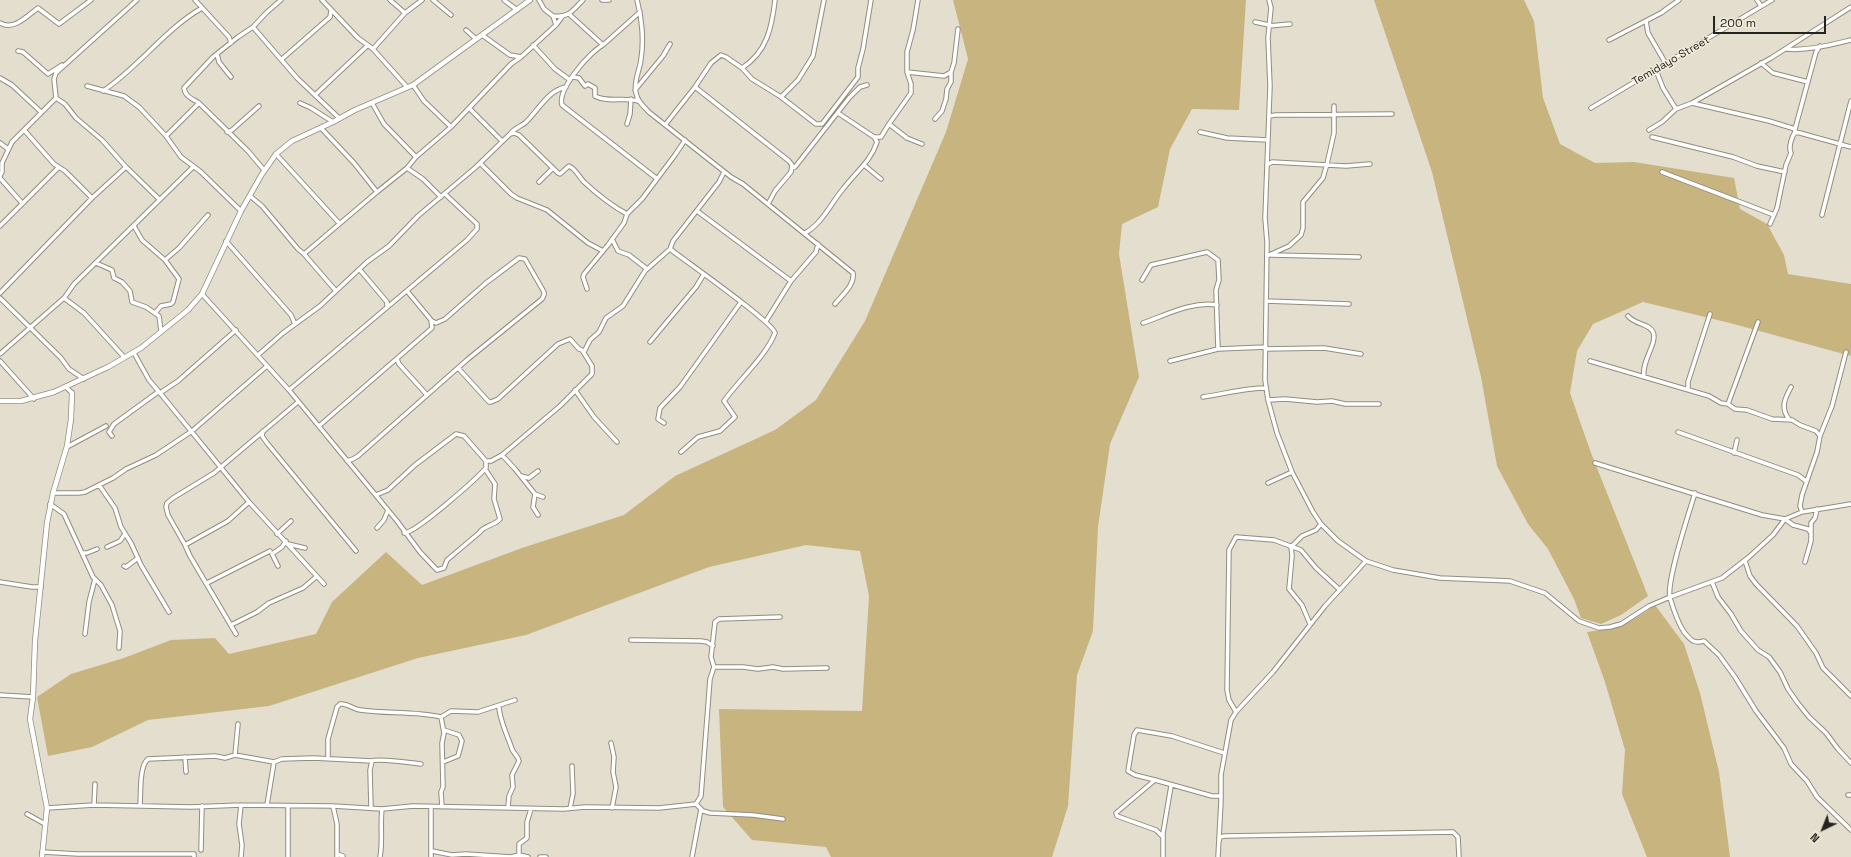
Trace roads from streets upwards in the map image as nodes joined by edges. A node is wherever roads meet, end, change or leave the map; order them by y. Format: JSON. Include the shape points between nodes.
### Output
{"nodes":[{"id":1,"x":91,"y":0,"type":"edge"},
{"id":2,"x":137,"y":0,"type":"edge"},
{"id":3,"x":195,"y":0,"type":"edge"},
{"id":4,"x":281,"y":0,"type":"edge"},
{"id":5,"x":322,"y":0,"type":"edge"},
{"id":6,"x":390,"y":0,"type":"edge"},
{"id":7,"x":422,"y":0,"type":"edge"},
{"id":8,"x":434,"y":0,"type":"edge"},
{"id":9,"x":504,"y":0,"type":"edge"},
{"id":10,"x":530,"y":0,"type":"edge"},
{"id":11,"x":541,"y":0,"type":"edge"},
{"id":12,"x":582,"y":0,"type":"edge"},
{"id":13,"x":602,"y":0,"type":"edge"},
{"id":14,"x":608,"y":0,"type":"edge"},
{"id":15,"x":637,"y":0,"type":"edge"},
{"id":16,"x":775,"y":0,"type":"edge"},
{"id":17,"x":824,"y":0,"type":"edge"},
{"id":18,"x":871,"y":0,"type":"edge"},
{"id":19,"x":918,"y":0,"type":"edge"},
{"id":20,"x":1269,"y":0,"type":"edge"},
{"id":21,"x":1679,"y":0,"type":"edge"},
{"id":22,"x":1756,"y":0,"type":"edge"},
{"id":23,"x":1772,"y":0,"type":"edge"},
{"id":24,"x":1761,"y":6,"type":"junction"},
{"id":25,"x":1851,"y":7,"type":"edge"},
{"id":26,"x":202,"y":8,"type":"junction"},
{"id":27,"x":517,"y":10,"type":"junction"},
{"id":28,"x":331,"y":11,"type":"junction"},
{"id":29,"x":640,"y":12,"type":"junction"},
{"id":30,"x":405,"y":13,"type":"junction"},
{"id":31,"x":569,"y":14,"type":"junction"},
{"id":32,"x":450,"y":15,"type":"dead end"},
{"id":33,"x":336,"y":16,"type":"junction"},
{"id":34,"x":552,"y":16,"type":"junction"},
{"id":35,"x":330,"y":17,"type":"junction"},
{"id":36,"x":562,"y":17,"type":"junction"},
{"id":37,"x":1646,"y":21,"type":"junction"},
{"id":38,"x":1255,"y":22,"type":"dead end"},
{"id":39,"x":0,"y":23,"type":"edge"},
{"id":40,"x":1290,"y":24,"type":"dead end"},
{"id":41,"x":556,"y":25,"type":"junction"},
{"id":42,"x":1269,"y":25,"type":"junction"},
{"id":43,"x":253,"y":27,"type":"junction"},
{"id":44,"x":958,"y":29,"type":"dead end"},
{"id":45,"x":466,"y":30,"type":"dead end"},
{"id":46,"x":482,"y":35,"type":"junction"},
{"id":47,"x":229,"y":37,"type":"junction"},
{"id":48,"x":238,"y":37,"type":"junction"},
{"id":49,"x":476,"y":39,"type":"junction"},
{"id":50,"x":1608,"y":40,"type":"dead end"},
{"id":51,"x":1851,"y":40,"type":"edge"},
{"id":52,"x":231,"y":43,"type":"junction"},
{"id":53,"x":670,"y":44,"type":"dead end"},
{"id":54,"x":533,"y":45,"type":"junction"},
{"id":55,"x":603,"y":45,"type":"junction"},
{"id":56,"x":367,"y":46,"type":"junction"},
{"id":57,"x":1820,"y":46,"type":"junction"},
{"id":58,"x":373,"y":49,"type":"junction"},
{"id":59,"x":1786,"y":49,"type":"junction"},
{"id":60,"x":18,"y":51,"type":"dead end"},
{"id":61,"x":217,"y":54,"type":"junction"},
{"id":62,"x":510,"y":55,"type":"junction"},
{"id":63,"x":213,"y":57,"type":"junction"},
{"id":64,"x":521,"y":57,"type":"junction"},
{"id":65,"x":218,"y":59,"type":"junction"},
{"id":66,"x":282,"y":59,"type":"junction"},
{"id":67,"x":66,"y":62,"type":"junction"},
{"id":68,"x":1761,"y":63,"type":"junction"},
{"id":69,"x":512,"y":64,"type":"junction"},
{"id":70,"x":1666,"y":64,"type":"junction"},
{"id":71,"x":742,"y":68,"type":"junction"},
{"id":72,"x":1656,"y":70,"type":"junction"},
{"id":73,"x":638,"y":72,"type":"junction"},
{"id":74,"x":907,"y":72,"type":"junction"},
{"id":75,"x":951,"y":72,"type":"junction"},
{"id":76,"x":944,"y":76,"type":"junction"},
{"id":77,"x":231,"y":77,"type":"dead end"},
{"id":78,"x":0,"y":78,"type":"edge"},
{"id":79,"x":570,"y":78,"type":"junction"},
{"id":80,"x":645,"y":78,"type":"junction"},
{"id":81,"x":951,"y":82,"type":"junction"},
{"id":82,"x":1808,"y":82,"type":"junction"},
{"id":83,"x":413,"y":84,"type":"junction"},
{"id":84,"x":867,"y":85,"type":"dead end"},
{"id":85,"x":87,"y":86,"type":"dead end"},
{"id":86,"x":407,"y":87,"type":"junction"},
{"id":87,"x":566,"y":87,"type":"junction"},
{"id":88,"x":695,"y":87,"type":"junction"},
{"id":89,"x":103,"y":91,"type":"junction"},
{"id":90,"x":635,"y":91,"type":"junction"},
{"id":91,"x":316,"y":94,"type":"junction"},
{"id":92,"x":782,"y":97,"type":"junction"},
{"id":93,"x":56,"y":98,"type":"junction"},
{"id":94,"x":629,"y":99,"type":"junction"},
{"id":95,"x":638,"y":101,"type":"junction"},
{"id":96,"x":1851,"y":101,"type":"edge"},
{"id":97,"x":372,"y":102,"type":"junction"},
{"id":98,"x":199,"y":103,"type":"junction"},
{"id":99,"x":1692,"y":103,"type":"junction"},
{"id":100,"x":300,"y":104,"type":"dead end"},
{"id":101,"x":259,"y":106,"type":"dead end"},
{"id":102,"x":1334,"y":106,"type":"dead end"},
{"id":103,"x":469,"y":108,"type":"junction"},
{"id":104,"x":1591,"y":108,"type":"dead end"},
{"id":105,"x":1676,"y":109,"type":"junction"},
{"id":106,"x":41,"y":112,"type":"junction"},
{"id":107,"x":838,"y":113,"type":"junction"},
{"id":108,"x":1333,"y":114,"type":"junction"},
{"id":109,"x":1392,"y":114,"type":"dead end"},
{"id":110,"x":1269,"y":116,"type":"junction"},
{"id":111,"x":339,"y":118,"type":"junction"},
{"id":112,"x":935,"y":118,"type":"dead end"},
{"id":113,"x":333,"y":122,"type":"junction"},
{"id":114,"x":626,"y":124,"type":"dead end"},
{"id":115,"x":889,"y":124,"type":"junction"},
{"id":116,"x":665,"y":125,"type":"junction"},
{"id":117,"x":451,"y":127,"type":"junction"},
{"id":118,"x":321,"y":128,"type":"junction"},
{"id":119,"x":232,"y":130,"type":"junction"},
{"id":120,"x":1649,"y":130,"type":"dead end"},
{"id":121,"x":1795,"y":130,"type":"junction"},
{"id":122,"x":25,"y":131,"type":"junction"},
{"id":123,"x":227,"y":132,"type":"junction"},
{"id":124,"x":1200,"y":132,"type":"dead end"},
{"id":125,"x":510,"y":134,"type":"junction"},
{"id":126,"x":166,"y":136,"type":"junction"},
{"id":127,"x":232,"y":136,"type":"junction"},
{"id":128,"x":874,"y":137,"type":"junction"},
{"id":129,"x":881,"y":137,"type":"junction"},
{"id":130,"x":1652,"y":137,"type":"dead end"},
{"id":131,"x":685,"y":140,"type":"junction"},
{"id":132,"x":1268,"y":140,"type":"junction"},
{"id":133,"x":502,"y":141,"type":"junction"},
{"id":134,"x":877,"y":142,"type":"junction"},
{"id":135,"x":0,"y":143,"type":"edge"},
{"id":136,"x":922,"y":144,"type":"dead end"},
{"id":137,"x":1840,"y":145,"type":"junction"},
{"id":138,"x":1851,"y":147,"type":"edge"},
{"id":139,"x":8,"y":149,"type":"junction"},
{"id":140,"x":276,"y":154,"type":"junction"},
{"id":141,"x":416,"y":157,"type":"junction"},
{"id":142,"x":1267,"y":158,"type":"junction"},
{"id":143,"x":1272,"y":162,"type":"junction"},
{"id":144,"x":481,"y":164,"type":"junction"},
{"id":145,"x":1327,"y":164,"type":"junction"},
{"id":146,"x":1370,"y":164,"type":"dead end"},
{"id":147,"x":864,"y":165,"type":"junction"},
{"id":148,"x":1267,"y":165,"type":"junction"},
{"id":149,"x":126,"y":167,"type":"junction"},
{"id":150,"x":193,"y":167,"type":"junction"},
{"id":151,"x":58,"y":168,"type":"junction"},
{"id":152,"x":407,"y":168,"type":"junction"},
{"id":153,"x":554,"y":168,"type":"junction"},
{"id":154,"x":792,"y":168,"type":"junction"},
{"id":155,"x":264,"y":170,"type":"junction"},
{"id":156,"x":724,"y":172,"type":"junction"},
{"id":157,"x":1662,"y":172,"type":"dead end"},
{"id":158,"x":1784,"y":172,"type":"junction"},
{"id":159,"x":0,"y":177,"type":"edge"},
{"id":160,"x":656,"y":178,"type":"junction"},
{"id":161,"x":881,"y":179,"type":"dead end"},
{"id":162,"x":539,"y":182,"type":"dead end"},
{"id":163,"x":376,"y":192,"type":"junction"},
{"id":164,"x":445,"y":194,"type":"junction"},
{"id":165,"x":250,"y":196,"type":"junction"},
{"id":166,"x":440,"y":197,"type":"junction"},
{"id":167,"x":92,"y":198,"type":"junction"},
{"id":168,"x":159,"y":199,"type":"junction"},
{"id":169,"x":22,"y":203,"type":"junction"},
{"id":170,"x":768,"y":204,"type":"junction"},
{"id":171,"x":241,"y":211,"type":"junction"},
{"id":172,"x":697,"y":211,"type":"junction"},
{"id":173,"x":627,"y":214,"type":"junction"},
{"id":174,"x":208,"y":215,"type":"dead end"},
{"id":175,"x":1774,"y":215,"type":"junction"},
{"id":176,"x":1822,"y":215,"type":"dead end"},
{"id":177,"x":340,"y":223,"type":"junction"},
{"id":178,"x":1770,"y":224,"type":"dead end"},
{"id":179,"x":0,"y":226,"type":"edge"},
{"id":180,"x":134,"y":226,"type":"junction"},
{"id":181,"x":805,"y":233,"type":"junction"},
{"id":182,"x":612,"y":239,"type":"junction"},
{"id":183,"x":226,"y":242,"type":"junction"},
{"id":184,"x":818,"y":244,"type":"junction"},
{"id":185,"x":670,"y":249,"type":"junction"},
{"id":186,"x":603,"y":251,"type":"junction"},
{"id":187,"x":304,"y":254,"type":"junction"},
{"id":188,"x":1269,"y":256,"type":"junction"},
{"id":189,"x":1359,"y":257,"type":"dead end"},
{"id":190,"x":165,"y":260,"type":"junction"},
{"id":191,"x":96,"y":263,"type":"junction"},
{"id":192,"x":648,"y":269,"type":"junction"},
{"id":193,"x":360,"y":270,"type":"junction"},
{"id":194,"x":704,"y":274,"type":"junction"},
{"id":195,"x":1142,"y":280,"type":"dead end"},
{"id":196,"x":791,"y":281,"type":"junction"},
{"id":197,"x":587,"y":289,"type":"dead end"},
{"id":198,"x":336,"y":291,"type":"junction"},
{"id":199,"x":408,"y":291,"type":"junction"},
{"id":200,"x":0,"y":293,"type":"edge"},
{"id":201,"x":202,"y":294,"type":"junction"},
{"id":202,"x":0,"y":298,"type":"edge"},
{"id":203,"x":66,"y":299,"type":"junction"},
{"id":204,"x":387,"y":302,"type":"junction"},
{"id":205,"x":741,"y":302,"type":"junction"},
{"id":206,"x":1266,"y":302,"type":"junction"},
{"id":207,"x":392,"y":303,"type":"junction"},
{"id":208,"x":835,"y":304,"type":"dead end"},
{"id":209,"x":1350,"y":304,"type":"dead end"},
{"id":210,"x":1217,"y":305,"type":"junction"},
{"id":211,"x":387,"y":307,"type":"junction"},
{"id":212,"x":155,"y":313,"type":"junction"},
{"id":213,"x":1710,"y":314,"type":"dead end"},
{"id":214,"x":1628,"y":316,"type":"dead end"},
{"id":215,"x":432,"y":321,"type":"junction"},
{"id":216,"x":766,"y":321,"type":"junction"},
{"id":217,"x":1143,"y":322,"type":"dead end"},
{"id":218,"x":1758,"y":322,"type":"dead end"},
{"id":219,"x":295,"y":324,"type":"junction"},
{"id":220,"x":30,"y":327,"type":"junction"},
{"id":221,"x":236,"y":330,"type":"junction"},
{"id":222,"x":161,"y":331,"type":"junction"},
{"id":223,"x":650,"y":342,"type":"dead end"},
{"id":224,"x":1266,"y":348,"type":"junction"},
{"id":225,"x":1218,"y":349,"type":"junction"},
{"id":226,"x":584,"y":352,"type":"junction"},
{"id":227,"x":1846,"y":352,"type":"dead end"},
{"id":228,"x":134,"y":353,"type":"junction"},
{"id":229,"x":0,"y":354,"type":"edge"},
{"id":230,"x":1361,"y":354,"type":"dead end"},
{"id":231,"x":258,"y":355,"type":"junction"},
{"id":232,"x":124,"y":357,"type":"junction"},
{"id":233,"x":397,"y":359,"type":"junction"},
{"id":234,"x":0,"y":361,"type":"edge"},
{"id":235,"x":1170,"y":361,"type":"dead end"},
{"id":236,"x":1590,"y":361,"type":"dead end"},
{"id":237,"x":267,"y":366,"type":"junction"},
{"id":238,"x":459,"y":369,"type":"junction"},
{"id":239,"x":1644,"y":377,"type":"junction"},
{"id":240,"x":84,"y":379,"type":"junction"},
{"id":241,"x":74,"y":383,"type":"junction"},
{"id":242,"x":66,"y":387,"type":"junction"},
{"id":243,"x":1791,"y":387,"type":"dead end"},
{"id":244,"x":1266,"y":388,"type":"junction"},
{"id":245,"x":289,"y":390,"type":"junction"},
{"id":246,"x":574,"y":390,"type":"junction"},
{"id":247,"x":1688,"y":390,"type":"junction"},
{"id":248,"x":72,"y":393,"type":"junction"},
{"id":249,"x":159,"y":393,"type":"junction"},
{"id":250,"x":427,"y":395,"type":"junction"},
{"id":251,"x":1203,"y":397,"type":"dead end"},
{"id":252,"x":34,"y":399,"type":"junction"},
{"id":253,"x":1268,"y":400,"type":"junction"},
{"id":254,"x":0,"y":401,"type":"edge"},
{"id":255,"x":298,"y":402,"type":"junction"},
{"id":256,"x":1379,"y":404,"type":"dead end"},
{"id":257,"x":1728,"y":404,"type":"junction"},
{"id":258,"x":1789,"y":420,"type":"junction"},
{"id":259,"x":664,"y":423,"type":"dead end"},
{"id":260,"x":106,"y":426,"type":"dead end"},
{"id":261,"x":318,"y":426,"type":"junction"},
{"id":262,"x":264,"y":430,"type":"junction"},
{"id":263,"x":192,"y":431,"type":"junction"},
{"id":264,"x":1678,"y":432,"type":"dead end"},
{"id":265,"x":112,"y":436,"type":"dead end"},
{"id":266,"x":1820,"y":436,"type":"junction"},
{"id":267,"x":1737,"y":440,"type":"dead end"},
{"id":268,"x":617,"y":442,"type":"dead end"},
{"id":269,"x":67,"y":447,"type":"junction"},
{"id":270,"x":681,"y":452,"type":"dead end"},
{"id":271,"x":1734,"y":453,"type":"junction"},
{"id":272,"x":502,"y":455,"type":"junction"},
{"id":273,"x":486,"y":460,"type":"junction"},
{"id":274,"x":347,"y":461,"type":"junction"},
{"id":275,"x":1595,"y":463,"type":"dead end"},
{"id":276,"x":221,"y":467,"type":"junction"},
{"id":277,"x":485,"y":469,"type":"junction"},
{"id":278,"x":538,"y":472,"type":"dead end"},
{"id":279,"x":1292,"y":472,"type":"junction"},
{"id":280,"x":520,"y":476,"type":"junction"},
{"id":281,"x":1806,"y":481,"type":"junction"},
{"id":282,"x":103,"y":483,"type":"junction"},
{"id":283,"x":1268,"y":483,"type":"dead end"},
{"id":284,"x":98,"y":485,"type":"junction"},
{"id":285,"x":102,"y":488,"type":"junction"},
{"id":286,"x":53,"y":493,"type":"junction"},
{"id":287,"x":1695,"y":493,"type":"junction"},
{"id":288,"x":535,"y":494,"type":"junction"},
{"id":289,"x":376,"y":495,"type":"junction"},
{"id":290,"x":543,"y":497,"type":"dead end"},
{"id":291,"x":249,"y":502,"type":"junction"},
{"id":292,"x":50,"y":504,"type":"junction"},
{"id":293,"x":1851,"y":504,"type":"edge"},
{"id":294,"x":1817,"y":509,"type":"junction"},
{"id":295,"x":388,"y":510,"type":"junction"},
{"id":296,"x":1802,"y":512,"type":"junction"},
{"id":297,"x":538,"y":515,"type":"dead end"},
{"id":298,"x":1785,"y":519,"type":"junction"},
{"id":299,"x":291,"y":521,"type":"dead end"},
{"id":300,"x":1321,"y":524,"type":"junction"},
{"id":301,"x":377,"y":528,"type":"dead end"},
{"id":302,"x":404,"y":533,"type":"junction"},
{"id":303,"x":1811,"y":533,"type":"junction"},
{"id":304,"x":125,"y":534,"type":"junction"},
{"id":305,"x":277,"y":534,"type":"junction"},
{"id":306,"x":287,"y":543,"type":"junction"},
{"id":307,"x":185,"y":545,"type":"junction"},
{"id":308,"x":1291,"y":546,"type":"junction"},
{"id":309,"x":107,"y":547,"type":"dead end"},
{"id":310,"x":305,"y":548,"type":"dead end"},
{"id":311,"x":97,"y":549,"type":"dead end"},
{"id":312,"x":270,"y":551,"type":"dead end"},
{"id":313,"x":356,"y":551,"type":"dead end"},
{"id":314,"x":82,"y":552,"type":"junction"},
{"id":315,"x":138,"y":558,"type":"junction"},
{"id":316,"x":1745,"y":561,"type":"junction"},
{"id":317,"x":1366,"y":562,"type":"junction"},
{"id":318,"x":1805,"y":562,"type":"dead end"},
{"id":319,"x":124,"y":566,"type":"dead end"},
{"id":320,"x":278,"y":566,"type":"dead end"},
{"id":321,"x":316,"y":577,"type":"junction"},
{"id":322,"x":95,"y":579,"type":"junction"},
{"id":323,"x":0,"y":582,"type":"edge"},
{"id":324,"x":1712,"y":582,"type":"junction"},
{"id":325,"x":207,"y":583,"type":"junction"},
{"id":326,"x":324,"y":584,"type":"dead end"},
{"id":327,"x":42,"y":586,"type":"junction"},
{"id":328,"x":1340,"y":590,"type":"junction"},
{"id":329,"x":1670,"y":597,"type":"junction"},
{"id":330,"x":169,"y":612,"type":"dead end"},
{"id":331,"x":780,"y":617,"type":"dead end"},
{"id":332,"x":1310,"y":624,"type":"junction"},
{"id":333,"x":231,"y":625,"type":"junction"},
{"id":334,"x":85,"y":634,"type":"dead end"},
{"id":335,"x":236,"y":634,"type":"dead end"},
{"id":336,"x":631,"y":640,"type":"dead end"},
{"id":337,"x":713,"y":646,"type":"junction"},
{"id":338,"x":119,"y":648,"type":"dead end"},
{"id":339,"x":714,"y":667,"type":"junction"},
{"id":340,"x":828,"y":668,"type":"dead end"},
{"id":341,"x":0,"y":695,"type":"edge"},
{"id":342,"x":1851,"y":696,"type":"edge"},
{"id":343,"x":33,"y":697,"type":"junction"},
{"id":344,"x":515,"y":700,"type":"dead end"},
{"id":345,"x":499,"y":706,"type":"junction"},
{"id":346,"x":1236,"y":712,"type":"junction"},
{"id":347,"x":441,"y":717,"type":"junction"},
{"id":348,"x":238,"y":724,"type":"dead end"},
{"id":349,"x":444,"y":730,"type":"junction"},
{"id":350,"x":611,"y":743,"type":"dead end"},
{"id":351,"x":1224,"y":753,"type":"junction"},
{"id":352,"x":235,"y":755,"type":"junction"},
{"id":353,"x":185,"y":757,"type":"junction"},
{"id":354,"x":328,"y":758,"type":"junction"},
{"id":355,"x":372,"y":761,"type":"junction"},
{"id":356,"x":274,"y":762,"type":"junction"},
{"id":357,"x":443,"y":762,"type":"junction"},
{"id":358,"x":1851,"y":763,"type":"edge"},
{"id":359,"x":421,"y":764,"type":"dead end"},
{"id":360,"x":572,"y":766,"type":"dead end"},
{"id":361,"x":186,"y":772,"type":"dead end"},
{"id":362,"x":1155,"y":780,"type":"junction"},
{"id":363,"x":95,"y":784,"type":"dead end"},
{"id":364,"x":1171,"y":786,"type":"junction"},
{"id":365,"x":1221,"y":796,"type":"junction"},
{"id":366,"x":696,"y":804,"type":"junction"},
{"id":367,"x":94,"y":805,"type":"junction"},
{"id":368,"x":140,"y":805,"type":"junction"},
{"id":369,"x":241,"y":805,"type":"junction"},
{"id":370,"x":202,"y":806,"type":"junction"},
{"id":371,"x":267,"y":806,"type":"junction"},
{"id":372,"x":288,"y":806,"type":"junction"},
{"id":373,"x":333,"y":806,"type":"junction"},
{"id":374,"x":431,"y":807,"type":"junction"},
{"id":375,"x":442,"y":807,"type":"junction"},
{"id":376,"x":508,"y":807,"type":"junction"},
{"id":377,"x":47,"y":808,"type":"junction"},
{"id":378,"x":371,"y":808,"type":"junction"},
{"id":379,"x":570,"y":808,"type":"junction"},
{"id":380,"x":612,"y":808,"type":"junction"},
{"id":381,"x":382,"y":809,"type":"junction"},
{"id":382,"x":531,"y":809,"type":"junction"},
{"id":383,"x":701,"y":809,"type":"junction"},
{"id":384,"x":27,"y":814,"type":"dead end"},
{"id":385,"x":783,"y":819,"type":"dead end"},
{"id":386,"x":45,"y":824,"type":"junction"},
{"id":387,"x":1851,"y":830,"type":"edge"},
{"id":388,"x":1218,"y":831,"type":"junction"},
{"id":389,"x":1162,"y":836,"type":"junction"},
{"id":390,"x":1225,"y":836,"type":"junction"},
{"id":391,"x":1218,"y":842,"type":"junction"},
{"id":392,"x":201,"y":850,"type":"dead end"},
{"id":393,"x":432,"y":851,"type":"junction"},
{"id":394,"x":42,"y":854,"type":"edge"},
{"id":395,"x":337,"y":855,"type":"edge"},
{"id":396,"x":519,"y":855,"type":"junction"},
{"id":397,"x":343,"y":856,"type":"edge"},
{"id":398,"x":194,"y":857,"type":"edge"},
{"id":399,"x":241,"y":857,"type":"edge"},
{"id":400,"x":288,"y":857,"type":"edge"},
{"id":401,"x":380,"y":857,"type":"edge"},
{"id":402,"x":431,"y":857,"type":"edge"},
{"id":403,"x":528,"y":857,"type":"edge"},
{"id":404,"x":540,"y":857,"type":"edge"},
{"id":405,"x":546,"y":857,"type":"edge"},
{"id":406,"x":692,"y":857,"type":"edge"},
{"id":407,"x":1163,"y":857,"type":"edge"},
{"id":408,"x":1218,"y":857,"type":"edge"},
{"id":409,"x":1459,"y":857,"type":"edge"}],
"edges":[{"from":1,"to":39,"type":"street","via":[[60,24],[38,8],[20,22],[11,25]]},
{"from":2,"to":67,"type":"street","via":[[92,42]]},
{"from":3,"to":26,"type":"street"},
{"from":4,"to":43,"type":"street"},
{"from":5,"to":28,"type":"street"},
{"from":6,"to":30,"type":"street"},
{"from":7,"to":30,"type":"street"},
{"from":8,"to":32,"type":"street"},
{"from":9,"to":27,"type":"street"},
{"from":10,"to":27,"type":"street"},
{"from":11,"to":34,"type":"street","via":[[544,9]]},
{"from":12,"to":31,"type":"street"},
{"from":13,"to":14,"type":"street"},
{"from":15,"to":29,"type":"street"},
{"from":16,"to":71,"type":"street","via":[[770,31],[763,47]]},
{"from":17,"to":92,"type":"street","via":[[813,56],[801,77]]},
{"from":18,"to":92,"type":"street","via":[[858,77],[822,124],[816,124]]},
{"from":19,"to":74,"type":"street","via":[[907,52]]},
{"from":20,"to":42,"type":"street"},
{"from":21,"to":37,"type":"street"},
{"from":22,"to":24,"type":"street"},
{"from":23,"to":24,"type":"street","name":"Temidayo Street"},
{"from":24,"to":70,"type":"street","name":"Temidayo Street"},
{"from":25,"to":59,"type":"street"},
{"from":26,"to":47,"type":"street"},
{"from":26,"to":89,"type":"street"},
{"from":27,"to":46,"type":"street"},
{"from":28,"to":33,"type":"street"},
{"from":28,"to":35,"type":"street"},
{"from":29,"to":55,"type":"street"},
{"from":29,"to":73,"type":"street","via":[[642,46]]},
{"from":30,"to":58,"type":"street"},
{"from":31,"to":36,"type":"street"},
{"from":31,"to":55,"type":"street"},
{"from":33,"to":35,"type":"street"},
{"from":33,"to":56,"type":"street"},
{"from":34,"to":36,"type":"street"},
{"from":34,"to":41,"type":"street"},
{"from":35,"to":66,"type":"street"},
{"from":36,"to":41,"type":"street"},
{"from":37,"to":50,"type":"street"},
{"from":37,"to":70,"type":"street","via":[[1648,33]]},
{"from":38,"to":42,"type":"street"},
{"from":40,"to":42,"type":"street"},
{"from":41,"to":54,"type":"street"},
{"from":42,"to":110,"type":"street"},
{"from":43,"to":48,"type":"street"},
{"from":43,"to":66,"type":"street"},
{"from":44,"to":75,"type":"street"},
{"from":45,"to":49,"type":"street"},
{"from":46,"to":49,"type":"street"},
{"from":46,"to":62,"type":"street"},
{"from":47,"to":48,"type":"street"},
{"from":47,"to":52,"type":"street"},
{"from":48,"to":52,"type":"street"},
{"from":49,"to":83,"type":"street"},
{"from":51,"to":57,"type":"street"},
{"from":52,"to":61,"type":"street"},
{"from":53,"to":80,"type":"street"},
{"from":54,"to":64,"type":"street"},
{"from":54,"to":79,"type":"street","via":[[555,69]]},
{"from":55,"to":79,"type":"street","via":[[590,55]]},
{"from":56,"to":58,"type":"street"},
{"from":56,"to":91,"type":"street"},
{"from":57,"to":59,"type":"street"},
{"from":57,"to":82,"type":"street"},
{"from":58,"to":86,"type":"street"},
{"from":59,"to":68,"type":"street"},
{"from":60,"to":67,"type":"street","via":[[23,52],[48,74]]},
{"from":61,"to":63,"type":"street"},
{"from":61,"to":65,"type":"street"},
{"from":62,"to":64,"type":"street"},
{"from":62,"to":69,"type":"street"},
{"from":63,"to":65,"type":"street"},
{"from":63,"to":98,"type":"street","via":[[184,88],[187,95]]},
{"from":64,"to":69,"type":"street"},
{"from":65,"to":77,"type":"street"},
{"from":66,"to":91,"type":"street","via":[[297,78]]},
{"from":67,"to":93,"type":"street","via":[[54,79]]},
{"from":68,"to":82,"type":"street","via":[[1773,73]]},
{"from":68,"to":99,"type":"street"},
{"from":69,"to":103,"type":"street"},
{"from":70,"to":72,"type":"street","name":"Temidayo Street"},
{"from":71,"to":88,"type":"street","via":[[721,55],[711,63]]},
{"from":71,"to":92,"type":"street","via":[[752,79]]},
{"from":72,"to":104,"type":"street","name":"Temidayo Street"},
{"from":72,"to":105,"type":"street"},
{"from":73,"to":80,"type":"street"},
{"from":73,"to":90,"type":"street"},
{"from":74,"to":76,"type":"street"},
{"from":74,"to":115,"type":"street","via":[[912,84],[911,93]]},
{"from":75,"to":76,"type":"street"},
{"from":75,"to":81,"type":"street"},
{"from":76,"to":81,"type":"street"},
{"from":78,"to":106,"type":"street","via":[[12,85]]},
{"from":79,"to":87,"type":"street"},
{"from":79,"to":94,"type":"street","via":[[579,78],[586,86],[588,84],[595,88],[595,96],[599,98]]},
{"from":80,"to":90,"type":"street"},
{"from":81,"to":112,"type":"street","via":[[942,111]]},
{"from":82,"to":121,"type":"street"},
{"from":83,"to":86,"type":"street"},
{"from":83,"to":117,"type":"street","via":[[424,101]]},
{"from":84,"to":107,"type":"street","via":[[860,87]]},
{"from":85,"to":89,"type":"street"},
{"from":86,"to":97,"type":"street"},
{"from":87,"to":125,"type":"street","via":[[554,92],[527,121],[514,128]]},
{"from":87,"to":160,"type":"street","via":[[561,98],[563,106]]},
{"from":88,"to":116,"type":"street"},
{"from":88,"to":154,"type":"street","via":[[789,161]]},
{"from":89,"to":126,"type":"street","via":[[128,98]]},
{"from":90,"to":94,"type":"street"},
{"from":90,"to":95,"type":"street"},
{"from":91,"to":111,"type":"street"},
{"from":93,"to":106,"type":"street"},
{"from":93,"to":149,"type":"street","via":[[102,140]]},
{"from":94,"to":95,"type":"street"},
{"from":94,"to":114,"type":"street","via":[[630,114]]},
{"from":95,"to":116,"type":"street"},
{"from":96,"to":137,"type":"street"},
{"from":97,"to":111,"type":"street"},
{"from":97,"to":141,"type":"street","via":[[384,124]]},
{"from":98,"to":123,"type":"street"},
{"from":98,"to":126,"type":"street"},
{"from":99,"to":105,"type":"street"},
{"from":99,"to":121,"type":"street","via":[[1769,120]]},
{"from":100,"to":113,"type":"street"},
{"from":101,"to":119,"type":"street"},
{"from":102,"to":108,"type":"street"},
{"from":103,"to":117,"type":"street"},
{"from":103,"to":133,"type":"street"},
{"from":105,"to":120,"type":"street"},
{"from":106,"to":122,"type":"street"},
{"from":107,"to":128,"type":"street"},
{"from":107,"to":154,"type":"street"},
{"from":108,"to":109,"type":"street"},
{"from":108,"to":110,"type":"street"},
{"from":108,"to":145,"type":"street","via":[[1334,133]]},
{"from":110,"to":132,"type":"street"},
{"from":111,"to":113,"type":"street"},
{"from":113,"to":118,"type":"street"},
{"from":115,"to":129,"type":"street"},
{"from":115,"to":136,"type":"street","via":[[907,138]]},
{"from":116,"to":131,"type":"street"},
{"from":117,"to":141,"type":"street"},
{"from":118,"to":140,"type":"street","via":[[292,141]]},
{"from":118,"to":163,"type":"street","via":[[354,163]]},
{"from":119,"to":123,"type":"street"},
{"from":119,"to":127,"type":"street"},
{"from":121,"to":137,"type":"street"},
{"from":121,"to":158,"type":"street"},
{"from":122,"to":139,"type":"street"},
{"from":122,"to":151,"type":"street"},
{"from":123,"to":127,"type":"street"},
{"from":124,"to":132,"type":"street","via":[[1227,138]]},
{"from":125,"to":133,"type":"street"},
{"from":125,"to":153,"type":"street","via":[[519,135]]},
{"from":126,"to":150,"type":"street","via":[[181,157]]},
{"from":127,"to":155,"type":"street"},
{"from":128,"to":129,"type":"street"},
{"from":128,"to":134,"type":"street"},
{"from":129,"to":134,"type":"street"},
{"from":130,"to":158,"type":"street"},
{"from":131,"to":156,"type":"street"},
{"from":131,"to":160,"type":"street"},
{"from":132,"to":142,"type":"street"},
{"from":133,"to":144,"type":"street"},
{"from":134,"to":147,"type":"street"},
{"from":135,"to":139,"type":"street"},
{"from":137,"to":138,"type":"street"},
{"from":137,"to":176,"type":"street"},
{"from":139,"to":159,"type":"street"},
{"from":140,"to":155,"type":"street"},
{"from":140,"to":177,"type":"street"},
{"from":141,"to":152,"type":"street"},
{"from":142,"to":143,"type":"street"},
{"from":142,"to":148,"type":"street"},
{"from":143,"to":145,"type":"street"},
{"from":143,"to":148,"type":"street"},
{"from":144,"to":164,"type":"street"},
{"from":144,"to":186,"type":"street","via":[[511,194],[547,210],[588,243]]},
{"from":145,"to":146,"type":"street"},
{"from":145,"to":188,"type":"street","via":[[1323,178],[1303,202],[1301,235],[1289,246]]},
{"from":147,"to":161,"type":"street"},
{"from":147,"to":181,"type":"street","via":[[843,188],[817,224]]},
{"from":148,"to":188,"type":"street","via":[[1265,218]]},
{"from":149,"to":167,"type":"street"},
{"from":149,"to":168,"type":"street"},
{"from":150,"to":168,"type":"street"},
{"from":150,"to":171,"type":"street"},
{"from":151,"to":167,"type":"street","via":[[65,171]]},
{"from":151,"to":169,"type":"street"},
{"from":152,"to":163,"type":"street"},
{"from":152,"to":166,"type":"street","via":[[423,179]]},
{"from":153,"to":162,"type":"street"},
{"from":153,"to":173,"type":"street","via":[[560,174],[569,166],[573,168],[584,182]]},
{"from":154,"to":170,"type":"street"},
{"from":155,"to":165,"type":"street"},
{"from":156,"to":170,"type":"street"},
{"from":156,"to":172,"type":"street"},
{"from":157,"to":175,"type":"street"},
{"from":158,"to":175,"type":"street"},
{"from":159,"to":169,"type":"street"},
{"from":160,"to":173,"type":"street","via":[[642,199]]},
{"from":163,"to":177,"type":"street"},
{"from":164,"to":166,"type":"street"},
{"from":164,"to":199,"type":"street","via":[[478,226],[467,240]]},
{"from":165,"to":171,"type":"street"},
{"from":165,"to":187,"type":"street"},
{"from":166,"to":193,"type":"street"},
{"from":167,"to":200,"type":"street"},
{"from":168,"to":180,"type":"street"},
{"from":169,"to":179,"type":"street"},
{"from":170,"to":181,"type":"street"},
{"from":171,"to":183,"type":"street"},
{"from":172,"to":185,"type":"street"},
{"from":172,"to":196,"type":"street"},
{"from":173,"to":182,"type":"street","via":[[624,223]]},
{"from":174,"to":190,"type":"street"},
{"from":175,"to":178,"type":"street"},
{"from":177,"to":187,"type":"street"},
{"from":180,"to":190,"type":"street","via":[[145,243]]},
{"from":180,"to":191,"type":"street"},
{"from":181,"to":184,"type":"street"},
{"from":182,"to":186,"type":"street"},
{"from":182,"to":192,"type":"street","via":[[618,250]]},
{"from":183,"to":201,"type":"street"},
{"from":183,"to":219,"type":"street","via":[[291,315]]},
{"from":184,"to":196,"type":"street","via":[[816,252]]},
{"from":184,"to":208,"type":"street","via":[[853,274],[853,281]]},
{"from":185,"to":192,"type":"street"},
{"from":185,"to":194,"type":"street"},
{"from":186,"to":197,"type":"street","via":[[584,275]]},
{"from":187,"to":198,"type":"street"},
{"from":188,"to":189,"type":"street"},
{"from":188,"to":206,"type":"street"},
{"from":190,"to":212,"type":"street","via":[[178,276],[178,282],[173,302],[161,306]]},
{"from":191,"to":203,"type":"street","via":[[67,293]]},
{"from":191,"to":212,"type":"street","via":[[112,270],[114,278],[127,286],[132,302]]},
{"from":192,"to":226,"type":"street","via":[[623,306],[606,318]]},
{"from":193,"to":198,"type":"street"},
{"from":193,"to":204,"type":"street"},
{"from":194,"to":205,"type":"street"},
{"from":194,"to":223,"type":"street"},
{"from":195,"to":210,"type":"street","via":[[1151,265],[1208,252],[1218,260]]},
{"from":196,"to":216,"type":"street"},
{"from":198,"to":219,"type":"street"},
{"from":199,"to":207,"type":"street"},
{"from":199,"to":215,"type":"street"},
{"from":201,"to":221,"type":"street"},
{"from":201,"to":222,"type":"street","via":[[188,310]]},
{"from":202,"to":220,"type":"street"},
{"from":203,"to":220,"type":"street","via":[[48,310]]},
{"from":203,"to":232,"type":"street","via":[[84,313]]},
{"from":204,"to":207,"type":"street"},
{"from":204,"to":211,"type":"street"},
{"from":205,"to":216,"type":"street"},
{"from":205,"to":259,"type":"street","via":[[680,387],[660,408],[658,419]]},
{"from":206,"to":209,"type":"street"},
{"from":206,"to":224,"type":"street"},
{"from":207,"to":211,"type":"street"},
{"from":210,"to":217,"type":"street","via":[[1195,305]]},
{"from":210,"to":225,"type":"street"},
{"from":211,"to":245,"type":"street"},
{"from":212,"to":222,"type":"street","via":[[160,318]]},
{"from":213,"to":247,"type":"street","via":[[1688,382]]},
{"from":214,"to":239,"type":"street","via":[[1632,321],[1648,327],[1655,339],[1646,357]]},
{"from":215,"to":233,"type":"street","via":[[429,332]]},
{"from":215,"to":238,"type":"street","via":[[436,323],[445,320],[486,283],[520,258],[525,260],[541,286],[544,295],[542,298]]},
{"from":216,"to":270,"type":"street","via":[[774,329],[774,336],[758,361],[724,401],[735,417],[720,431],[698,437]]},
{"from":218,"to":257,"type":"street"},
{"from":219,"to":231,"type":"street"},
{"from":220,"to":229,"type":"street"},
{"from":220,"to":240,"type":"street","via":[[66,365]]},
{"from":221,"to":231,"type":"street"},
{"from":221,"to":249,"type":"street","via":[[183,377]]},
{"from":222,"to":228,"type":"street"},
{"from":224,"to":225,"type":"street"},
{"from":224,"to":230,"type":"street","via":[[1324,348]]},
{"from":224,"to":244,"type":"street"},
{"from":225,"to":235,"type":"street"},
{"from":226,"to":238,"type":"street","via":[[570,339],[562,341],[498,399],[491,402]]},
{"from":226,"to":246,"type":"street","via":[[593,372]]},
{"from":227,"to":266,"type":"street","via":[[1836,393]]},
{"from":228,"to":232,"type":"street"},
{"from":228,"to":249,"type":"street"},
{"from":231,"to":237,"type":"street"},
{"from":232,"to":240,"type":"street"},
{"from":233,"to":250,"type":"street","via":[[398,364]]},
{"from":233,"to":261,"type":"street"},
{"from":234,"to":252,"type":"street"},
{"from":236,"to":239,"type":"street"},
{"from":237,"to":245,"type":"street"},
{"from":237,"to":263,"type":"street"},
{"from":238,"to":250,"type":"street"},
{"from":239,"to":247,"type":"street"},
{"from":240,"to":241,"type":"street"},
{"from":241,"to":242,"type":"street"},
{"from":241,"to":248,"type":"street"},
{"from":242,"to":248,"type":"street"},
{"from":242,"to":252,"type":"street"},
{"from":243,"to":258,"type":"street","via":[[1784,401]]},
{"from":244,"to":251,"type":"street"},
{"from":244,"to":253,"type":"street"},
{"from":245,"to":255,"type":"street"},
{"from":246,"to":268,"type":"street","via":[[594,418]]},
{"from":246,"to":272,"type":"street","via":[[560,406]]},
{"from":247,"to":257,"type":"street"},
{"from":248,"to":269,"type":"street"},
{"from":249,"to":263,"type":"street"},
{"from":249,"to":265,"type":"street","via":[[114,424],[109,432]]},
{"from":250,"to":274,"type":"street","via":[[353,459]]},
{"from":252,"to":254,"type":"street"},
{"from":253,"to":256,"type":"street"},
{"from":253,"to":279,"type":"street"},
{"from":255,"to":261,"type":"street"},
{"from":255,"to":262,"type":"street"},
{"from":257,"to":258,"type":"street","via":[[1735,409],[1778,420]]},
{"from":258,"to":266,"type":"street","via":[[1816,431]]},
{"from":260,"to":269,"type":"street"},
{"from":261,"to":274,"type":"street"},
{"from":262,"to":276,"type":"street"},
{"from":262,"to":313,"type":"street","via":[[263,438]]},
{"from":263,"to":276,"type":"street"},
{"from":263,"to":282,"type":"street","via":[[156,455]]},
{"from":264,"to":271,"type":"street"},
{"from":266,"to":281,"type":"street"},
{"from":267,"to":271,"type":"street"},
{"from":269,"to":286,"type":"street"},
{"from":271,"to":281,"type":"street","via":[[1798,475]]},
{"from":272,"to":273,"type":"street","via":[[491,461]]},
{"from":272,"to":280,"type":"street"},
{"from":273,"to":277,"type":"street"},
{"from":273,"to":289,"type":"street","via":[[464,436],[456,434],[415,465],[388,490]]},
{"from":274,"to":289,"type":"street"},
{"from":275,"to":287,"type":"street"},
{"from":276,"to":291,"type":"street"},
{"from":276,"to":307,"type":"street","via":[[167,503],[168,515]]},
{"from":277,"to":302,"type":"street","via":[[432,516]]},
{"from":277,"to":302,"type":"street","via":[[495,484],[494,499],[500,519],[497,523],[483,528],[447,560],[444,568],[435,569]]},
{"from":278,"to":280,"type":"street","via":[[529,478]]},
{"from":279,"to":283,"type":"street"},
{"from":279,"to":300,"type":"street"},
{"from":280,"to":288,"type":"street"},
{"from":281,"to":296,"type":"street","via":[[1800,506]]},
{"from":282,"to":284,"type":"street"},
{"from":282,"to":285,"type":"street"},
{"from":284,"to":285,"type":"street"},
{"from":284,"to":286,"type":"street","via":[[79,494]]},
{"from":285,"to":304,"type":"street"},
{"from":286,"to":292,"type":"street"},
{"from":287,"to":298,"type":"street","via":[[1762,515]]},
{"from":287,"to":329,"type":"street","via":[[1671,581]]},
{"from":288,"to":290,"type":"street"},
{"from":288,"to":297,"type":"street","via":[[533,507]]},
{"from":289,"to":295,"type":"street"},
{"from":291,"to":305,"type":"street"},
{"from":291,"to":307,"type":"street","via":[[228,521]]},
{"from":292,"to":314,"type":"street","via":[[64,514]]},
{"from":292,"to":327,"type":"street"},
{"from":293,"to":294,"type":"street"},
{"from":294,"to":296,"type":"street"},
{"from":294,"to":303,"type":"street","via":[[1811,523]]},
{"from":295,"to":301,"type":"street"},
{"from":295,"to":302,"type":"street"},
{"from":296,"to":298,"type":"street"},
{"from":298,"to":303,"type":"street","via":[[1793,525],[1808,529]]},
{"from":298,"to":316,"type":"street","via":[[1773,535]]},
{"from":299,"to":305,"type":"street"},
{"from":300,"to":308,"type":"street"},
{"from":300,"to":317,"type":"street","via":[[1338,541]]},
{"from":303,"to":318,"type":"street"},
{"from":304,"to":309,"type":"street"},
{"from":304,"to":315,"type":"street"},
{"from":305,"to":306,"type":"street"},
{"from":306,"to":310,"type":"street"},
{"from":306,"to":320,"type":"street","via":[[272,554]]},
{"from":306,"to":321,"type":"street"},
{"from":307,"to":325,"type":"street"},
{"from":308,"to":328,"type":"street","via":[[1304,553]]},
{"from":308,"to":332,"type":"street","via":[[1289,589],[1302,604]]},
{"from":308,"to":346,"type":"street","via":[[1263,538],[1236,536],[1230,545],[1228,690],[1229,700]]},
{"from":311,"to":314,"type":"street"},
{"from":312,"to":325,"type":"street"},
{"from":314,"to":322,"type":"street"},
{"from":315,"to":319,"type":"street"},
{"from":315,"to":330,"type":"street"},
{"from":316,"to":324,"type":"street"},
{"from":316,"to":342,"type":"street","via":[[1756,584],[1797,626],[1823,668]]},
{"from":317,"to":328,"type":"street"},
{"from":317,"to":329,"type":"street","via":[[1393,570],[1440,578],[1510,581],[1545,593],[1579,621],[1599,628],[1621,624],[1649,606]]},
{"from":321,"to":326,"type":"street"},
{"from":321,"to":333,"type":"street","via":[[302,588]]},
{"from":322,"to":334,"type":"street"},
{"from":322,"to":338,"type":"street","via":[[112,605],[120,631]]},
{"from":323,"to":327,"type":"street"},
{"from":324,"to":329,"type":"street"},
{"from":324,"to":358,"type":"street","via":[[1718,597],[1741,631],[1758,650],[1769,657],[1797,702]]},
{"from":325,"to":333,"type":"street"},
{"from":327,"to":343,"type":"street","via":[[35,642]]},
{"from":328,"to":332,"type":"street"},
{"from":329,"to":387,"type":"street","via":[[1682,629],[1691,641],[1704,641],[1719,655],[1784,748],[1791,764],[1817,797]]},
{"from":331,"to":337,"type":"street","via":[[719,619],[715,622]]},
{"from":332,"to":346,"type":"street","via":[[1273,672]]},
{"from":333,"to":335,"type":"street"},
{"from":336,"to":337,"type":"street","via":[[701,641]]},
{"from":337,"to":339,"type":"street","via":[[711,658]]},
{"from":339,"to":340,"type":"street"},
{"from":339,"to":366,"type":"street","via":[[710,679],[701,796]]},
{"from":341,"to":343,"type":"street"},
{"from":343,"to":377,"type":"street","via":[[30,719]]},
{"from":344,"to":345,"type":"street"},
{"from":345,"to":347,"type":"street","via":[[472,713],[451,711]]},
{"from":345,"to":376,"type":"street","via":[[508,740],[519,761],[512,774],[513,787]]},
{"from":346,"to":351,"type":"street","via":[[1231,720]]},
{"from":347,"to":349,"type":"street"},
{"from":347,"to":354,"type":"street","via":[[422,713],[359,710],[340,704],[328,738]]},
{"from":348,"to":352,"type":"street"},
{"from":349,"to":357,"type":"street"},
{"from":349,"to":357,"type":"street","via":[[459,735],[462,741],[458,756]]},
{"from":350,"to":380,"type":"street","via":[[616,787]]},
{"from":351,"to":362,"type":"street","via":[[1172,736],[1138,730],[1134,735],[1128,771]]},
{"from":351,"to":365,"type":"street"},
{"from":352,"to":353,"type":"street","via":[[224,758]]},
{"from":352,"to":356,"type":"street"},
{"from":353,"to":361,"type":"street"},
{"from":353,"to":368,"type":"street","via":[[146,760],[142,770]]},
{"from":354,"to":355,"type":"street"},
{"from":354,"to":356,"type":"street","via":[[282,759]]},
{"from":355,"to":359,"type":"street","via":[[376,759]]},
{"from":355,"to":378,"type":"street"},
{"from":356,"to":371,"type":"street"},
{"from":357,"to":375,"type":"street","via":[[443,787],[440,792]]},
{"from":360,"to":379,"type":"street","via":[[573,794]]},
{"from":362,"to":364,"type":"street"},
{"from":362,"to":389,"type":"street","via":[[1120,809],[1116,816],[1156,830]]},
{"from":363,"to":367,"type":"street"},
{"from":364,"to":365,"type":"street"},
{"from":364,"to":389,"type":"street"},
{"from":365,"to":388,"type":"street"},
{"from":366,"to":380,"type":"street","via":[[659,808]]},
{"from":366,"to":383,"type":"street"},
{"from":367,"to":368,"type":"street"},
{"from":367,"to":377,"type":"street"},
{"from":368,"to":370,"type":"street"},
{"from":369,"to":370,"type":"street"},
{"from":369,"to":371,"type":"street"},
{"from":369,"to":399,"type":"street"},
{"from":370,"to":392,"type":"street"},
{"from":371,"to":372,"type":"street"},
{"from":372,"to":373,"type":"street"},
{"from":372,"to":400,"type":"street"},
{"from":373,"to":378,"type":"street"},
{"from":373,"to":395,"type":"street","via":[[337,824]]},
{"from":374,"to":375,"type":"street"},
{"from":374,"to":381,"type":"street"},
{"from":374,"to":393,"type":"street"},
{"from":375,"to":376,"type":"street"},
{"from":376,"to":382,"type":"street"},
{"from":377,"to":386,"type":"street"},
{"from":378,"to":381,"type":"street"},
{"from":379,"to":380,"type":"street"},
{"from":379,"to":382,"type":"street"},
{"from":381,"to":401,"type":"street"},
{"from":382,"to":396,"type":"street","via":[[527,822],[527,838],[519,844]]},
{"from":383,"to":385,"type":"street","via":[[710,813]]},
{"from":383,"to":406,"type":"street"},
{"from":384,"to":386,"type":"street"},
{"from":386,"to":394,"type":"street"},
{"from":388,"to":390,"type":"street"},
{"from":388,"to":391,"type":"street"},
{"from":389,"to":407,"type":"street"},
{"from":390,"to":391,"type":"street","via":[[1220,837]]},
{"from":390,"to":409,"type":"street","via":[[1453,832],[1458,837]]},
{"from":391,"to":408,"type":"street"},
{"from":393,"to":396,"type":"street","via":[[452,855]]},
{"from":393,"to":402,"type":"street"},
{"from":394,"to":398,"type":"street","via":[[194,854]]},
{"from":395,"to":397,"type":"street"},
{"from":396,"to":403,"type":"street"},
{"from":404,"to":405,"type":"street"}]}
